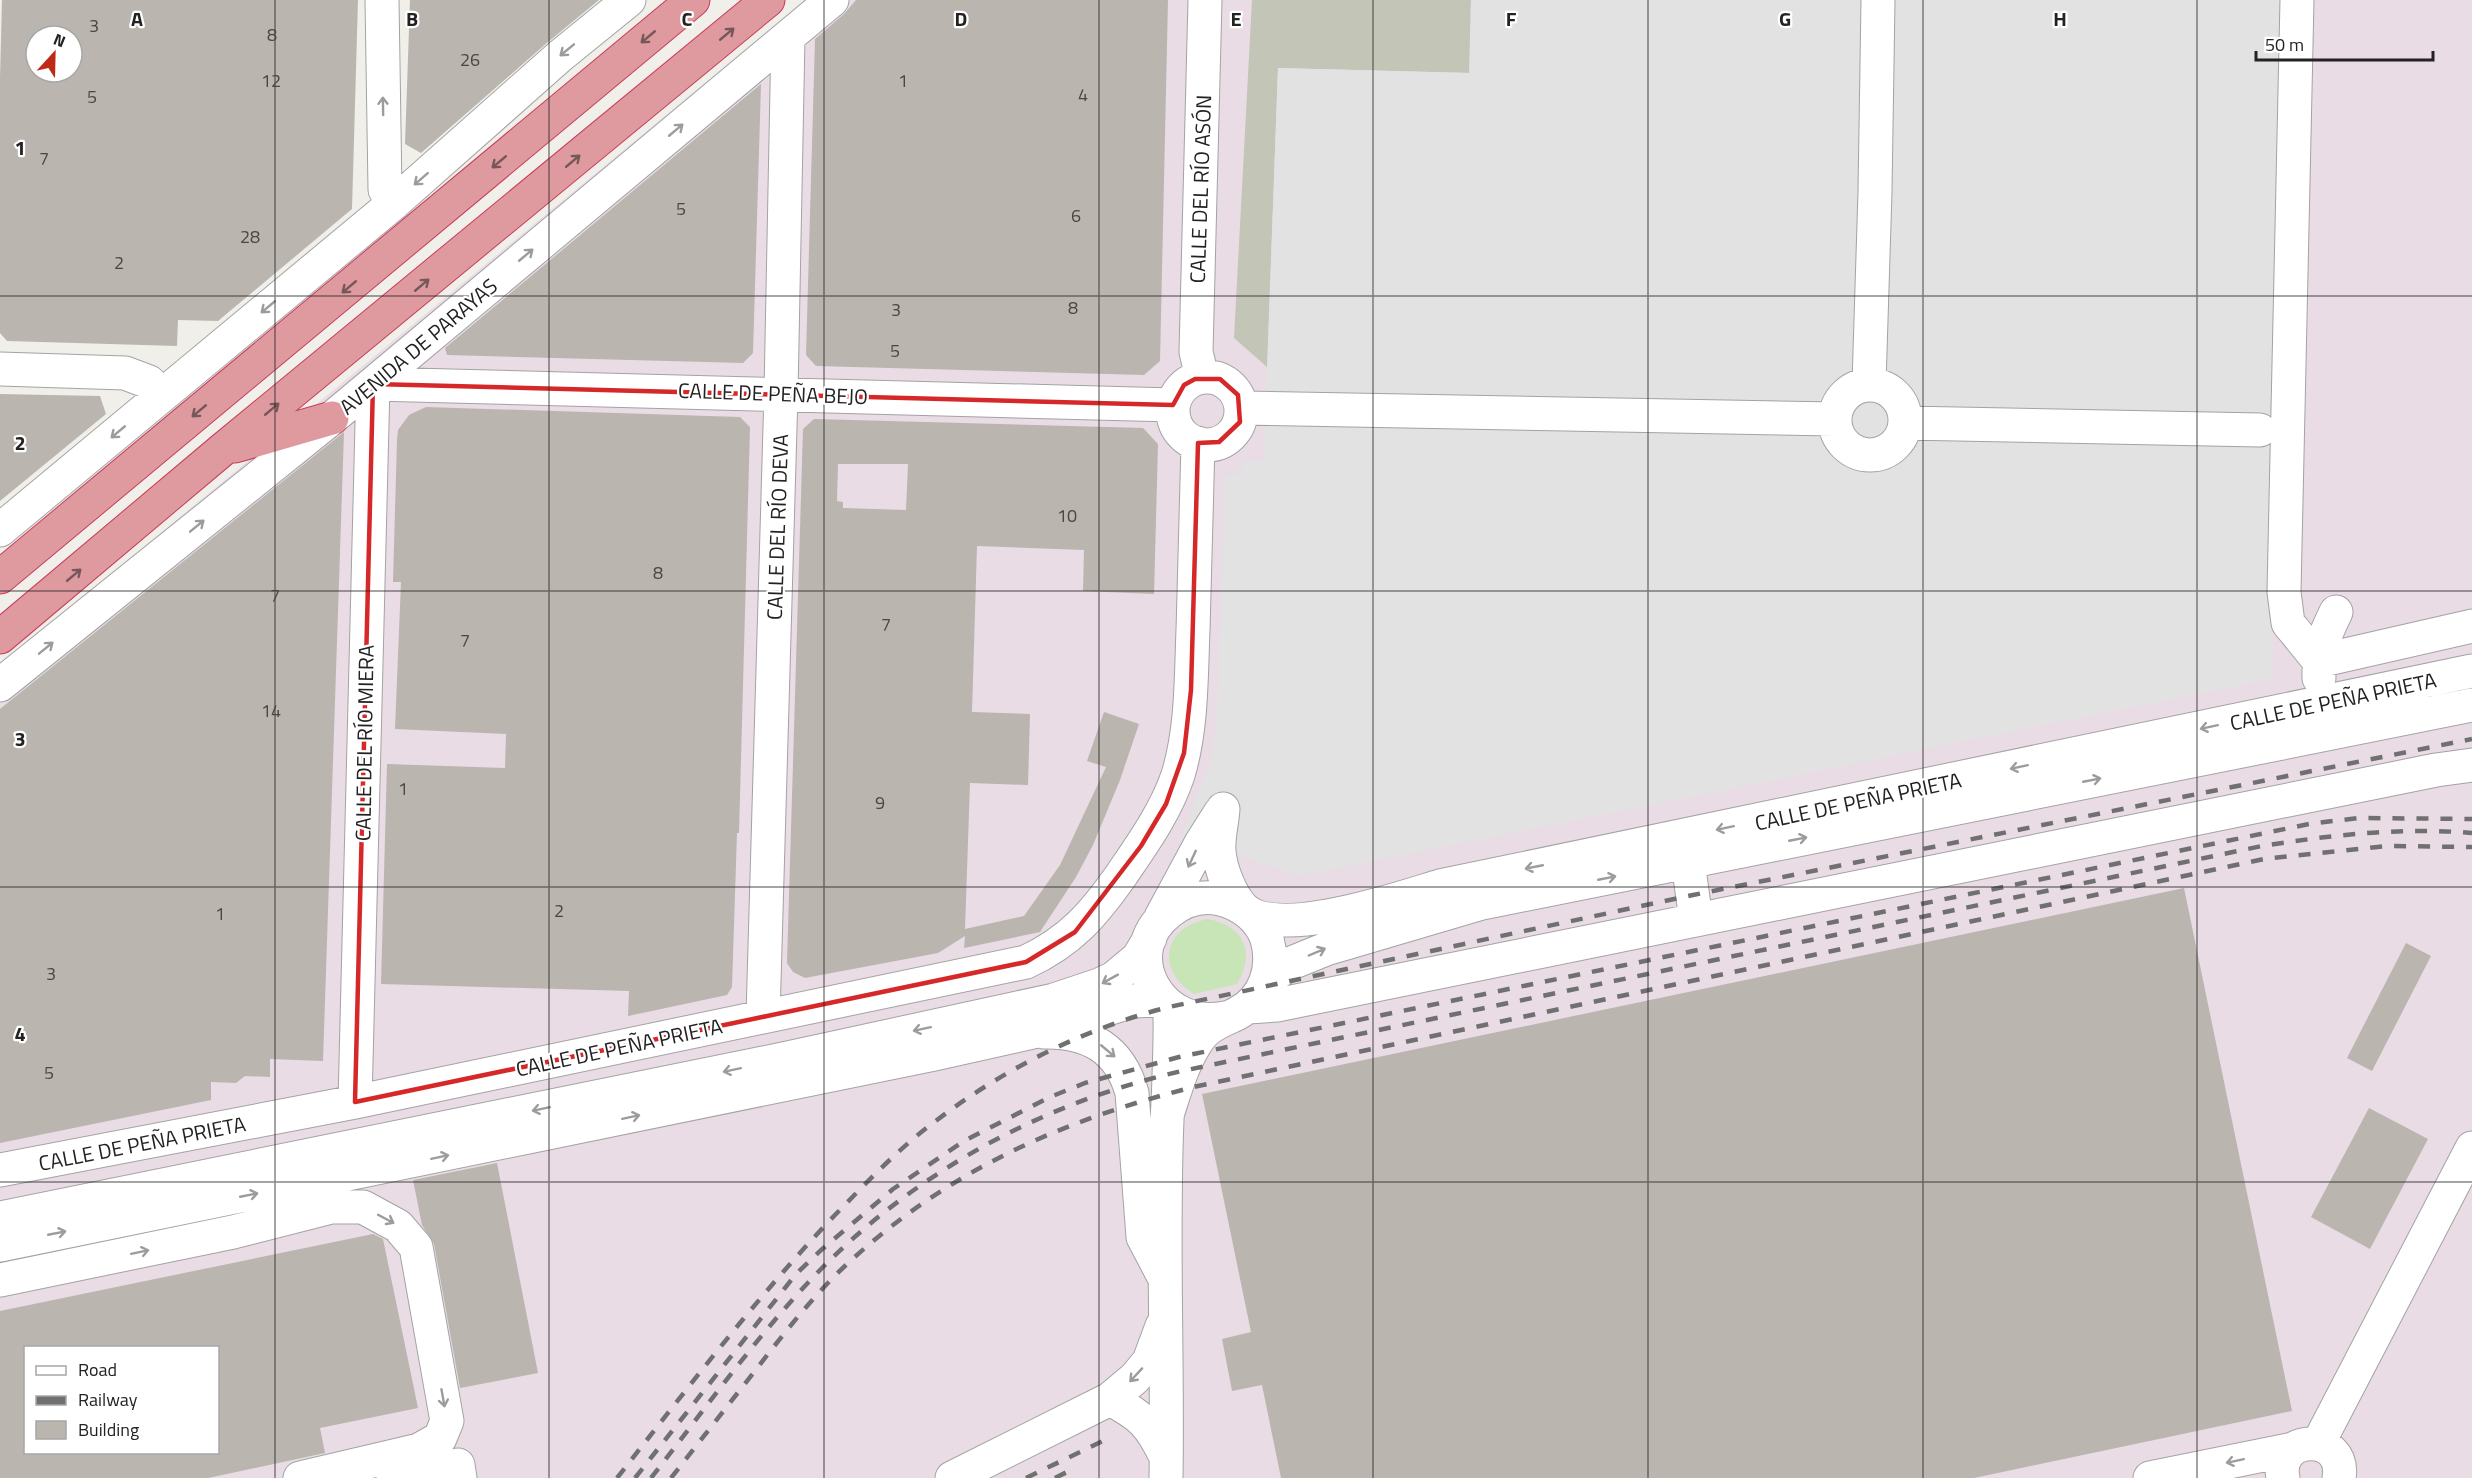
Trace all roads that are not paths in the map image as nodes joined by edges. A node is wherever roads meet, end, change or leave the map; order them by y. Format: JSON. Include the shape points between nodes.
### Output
{"nodes":[{"id":1,"x":382,"y":0,"type":"edge"},
{"id":2,"x":629,"y":0,"type":"edge"},
{"id":3,"x":693,"y":0,"type":"edge"},
{"id":4,"x":768,"y":0,"type":"edge"},
{"id":5,"x":832,"y":0,"type":"edge"},
{"id":6,"x":1206,"y":0,"type":"edge"},
{"id":7,"x":1878,"y":0,"type":"edge"},
{"id":8,"x":2297,"y":0,"type":"edge"},
{"id":9,"x":788,"y":37,"type":"junction"},
{"id":10,"x":394,"y":203,"type":"junction"},
{"id":11,"x":0,"y":369,"type":"edge"},
{"id":12,"x":1202,"y":377,"type":"junction"},
{"id":13,"x":373,"y":384,"type":"junction"},
{"id":14,"x":1869,"y":384,"type":"junction"},
{"id":15,"x":781,"y":393,"type":"junction"},
{"id":16,"x":162,"y":395,"type":"junction"},
{"id":17,"x":1173,"y":405,"type":"junction"},
{"id":18,"x":1241,"y":408,"type":"junction"},
{"id":19,"x":332,"y":418,"type":"junction"},
{"id":20,"x":1834,"y":419,"type":"junction"},
{"id":21,"x":1905,"y":423,"type":"junction"},
{"id":22,"x":2260,"y":430,"type":"dead end"},
{"id":23,"x":1198,"y":443,"type":"junction"},
{"id":24,"x":222,"y":450,"type":"junction"},
{"id":25,"x":0,"y":530,"type":"edge"},
{"id":26,"x":0,"y":577,"type":"edge"},
{"id":27,"x":2336,"y":612,"type":"dead end"},
{"id":28,"x":2472,"y":626,"type":"edge"},
{"id":29,"x":0,"y":637,"type":"edge"},
{"id":30,"x":2319,"y":661,"type":"junction"},
{"id":31,"x":2472,"y":671,"type":"edge"},
{"id":32,"x":0,"y":685,"type":"edge"},
{"id":33,"x":2329,"y":702,"type":"junction"},
{"id":34,"x":2472,"y":705,"type":"edge"},
{"id":35,"x":2472,"y":765,"type":"edge"},
{"id":36,"x":1688,"y":862,"type":"junction"},
{"id":37,"x":1245,"y":909,"type":"junction"},
{"id":38,"x":1696,"y":920,"type":"junction"},
{"id":39,"x":1153,"y":932,"type":"junction"},
{"id":40,"x":1248,"y":1002,"type":"junction"},
{"id":41,"x":1167,"y":1005,"type":"junction"},
{"id":42,"x":763,"y":1016,"type":"junction"},
{"id":43,"x":1033,"y":1032,"type":"junction"},
{"id":44,"x":355,"y":1102,"type":"junction"},
{"id":45,"x":1168,"y":1112,"type":"junction"},
{"id":46,"x":2472,"y":1148,"type":"edge"},
{"id":47,"x":0,"y":1170,"type":"edge"},
{"id":48,"x":328,"y":1193,"type":"junction"},
{"id":49,"x":0,"y":1218,"type":"edge"},
{"id":50,"x":0,"y":1245,"type":"edge"},
{"id":51,"x":0,"y":1280,"type":"edge"},
{"id":52,"x":1167,"y":1294,"type":"junction"},
{"id":53,"x":1110,"y":1399,"type":"junction"},
{"id":54,"x":2298,"y":1457,"type":"edge"},
{"id":55,"x":1166,"y":1467,"type":"edge"},
{"id":56,"x":300,"y":1478,"type":"edge"},
{"id":57,"x":393,"y":1478,"type":"edge"},
{"id":58,"x":460,"y":1478,"type":"edge"},
{"id":59,"x":952,"y":1478,"type":"edge"},
{"id":60,"x":2150,"y":1478,"type":"edge"},
{"id":61,"x":2339,"y":1478,"type":"edge"}],
"edges":[{"from":10,"to":1,"type":"street","one_way":true,"via":[[385,190]]},
{"from":2,"to":10,"type":"street","one_way":true},
{"from":3,"to":26,"type":"highway","one_way":true},
{"from":24,"to":4,"type":"highway","one_way":true},
{"from":5,"to":9,"type":"street","name":"AVENIDA DE PARAYAS"},
{"from":6,"to":12,"type":"street","name":"CALLE DEL RÍO ASÓN","via":[[1196,352]]},
{"from":7,"to":14,"type":"street"},
{"from":8,"to":30,"type":"street","via":[[2284,592],[2288,623]]},
{"from":13,"to":9,"type":"street","name":"AVENIDA DE PARAYAS","one_way":true},
{"from":9,"to":15,"type":"street","name":"CALLE DEL RÍO DEVA"},
{"from":10,"to":16,"type":"street","one_way":true},
{"from":11,"to":16,"type":"street","via":[[125,373],[149,382]]},
{"from":12,"to":17,"type":"street","via":[[1184,385]]},
{"from":12,"to":18,"type":"street","via":[[1220,379],[1231,386]]},
{"from":13,"to":15,"type":"street","name":"CALLE DE PEÑA BEJO"},
{"from":13,"to":19,"type":"street","name":"AVENIDA DE PARAYAS"},
{"from":13,"to":44,"type":"street","name":"CALLE DEL RÍO MIERA"},
{"from":14,"to":20,"type":"street","via":[[1844,397]]},
{"from":14,"to":21,"type":"street","via":[[1893,393]]},
{"from":15,"to":17,"type":"street","name":"CALLE DE PEÑA BEJO"},
{"from":15,"to":42,"type":"street","name":"CALLE DEL RÍO DEVA"},
{"from":16,"to":25,"type":"street","one_way":true},
{"from":17,"to":23,"type":"street","via":[[1181,432]]},
{"from":18,"to":20,"type":"street"},
{"from":18,"to":23,"type":"street","via":[[1240,422],[1231,435],[1210,445]]},
{"from":19,"to":24,"type":"highway"},
{"from":32,"to":19,"type":"street","name":"AVENIDA DE PARAYAS","one_way":true},
{"from":20,"to":21,"type":"street","via":[[1841,442],[1863,455],[1891,449]]},
{"from":21,"to":22,"type":"street"},
{"from":23,"to":42,"type":"street","name":"CALLE DE PEÑA PRIETA","via":[[1189,720],[1184,753],[1166,804],[1113,887],[1074,932],[1053,949],[1026,962]]},
{"from":29,"to":24,"type":"highway","one_way":true},
{"from":27,"to":30,"type":"street","via":[[2323,639]]},
{"from":28,"to":30,"type":"street"},
{"from":30,"to":33,"type":"street","via":[[2319,682]]},
{"from":31,"to":33,"type":"street","name":"CALLE DE PEÑA PRIETA"},
{"from":33,"to":37,"type":"street","name":"CALLE DE PEÑA PRIETA","one_way":true,"via":[[1440,886],[1365,909],[1278,921]]},
{"from":36,"to":34,"type":"street","name":"CALLE DE PEÑA PRIETA","one_way":true},
{"from":35,"to":38,"type":"street"},
{"from":36,"to":38,"type":"street"},
{"from":40,"to":36,"type":"street","name":"CALLE DE PEÑA PRIETA","one_way":true,"via":[[1289,964],[1326,949],[1482,903]]},
{"from":37,"to":39,"type":"street","via":[[1214,897],[1197,898],[1167,913]]},
{"from":37,"to":39,"type":"street","one_way":true,"via":[[1222,867],[1219,849],[1223,810]]},
{"from":37,"to":40,"type":"street","via":[[1265,934],[1270,949],[1270,965]]},
{"from":38,"to":40,"type":"street","via":[[1277,1005]]},
{"from":39,"to":41,"type":"street","via":[[1148,973]]},
{"from":39,"to":49,"type":"street","name":"CALLE DE PEÑA PRIETA","one_way":true,"via":[[1138,958],[1114,978],[1054,1000],[765,1063]]},
{"from":40,"to":41,"type":"street","via":[[1204,1021]]},
{"from":40,"to":45,"type":"street","name":"CALLE DE PEÑA PRIETA","via":[[1199,1038]]},
{"from":41,"to":43,"type":"street","via":[[1160,1000],[1132,1001]]},
{"from":41,"to":45,"type":"street","via":[[1171,1016]]},
{"from":42,"to":44,"type":"street","name":"CALLE DE PEÑA PRIETA"},
{"from":48,"to":43,"type":"street","one_way":true},
{"from":43,"to":52,"type":"street","one_way":true,"via":[[1064,1033],[1091,1040],[1109,1051],[1122,1066],[1132,1093],[1143,1238]]},
{"from":44,"to":47,"type":"street","name":"CALLE DE PEÑA PRIETA"},
{"from":45,"to":52,"type":"street"},
{"from":46,"to":54,"type":"street"},
{"from":50,"to":48,"type":"street","one_way":true},
{"from":51,"to":48,"type":"street","one_way":true,"via":[[233,1232]]},
{"from":48,"to":56,"type":"street","one_way":true,"via":[[398,1226],[416,1247],[447,1421],[440,1438],[419,1450]]},
{"from":52,"to":53,"type":"street","one_way":true,"via":[[1149,1361]]},
{"from":52,"to":55,"type":"street"},
{"from":53,"to":55,"type":"street","via":[[1136,1412],[1153,1432]]},
{"from":53,"to":59,"type":"street"},
{"from":54,"to":60,"type":"street","one_way":true},
{"from":54,"to":61,"type":"street","via":[[2328,1448],[2339,1464]]},
{"from":57,"to":58,"type":"street","via":[[458,1465]]}]}
